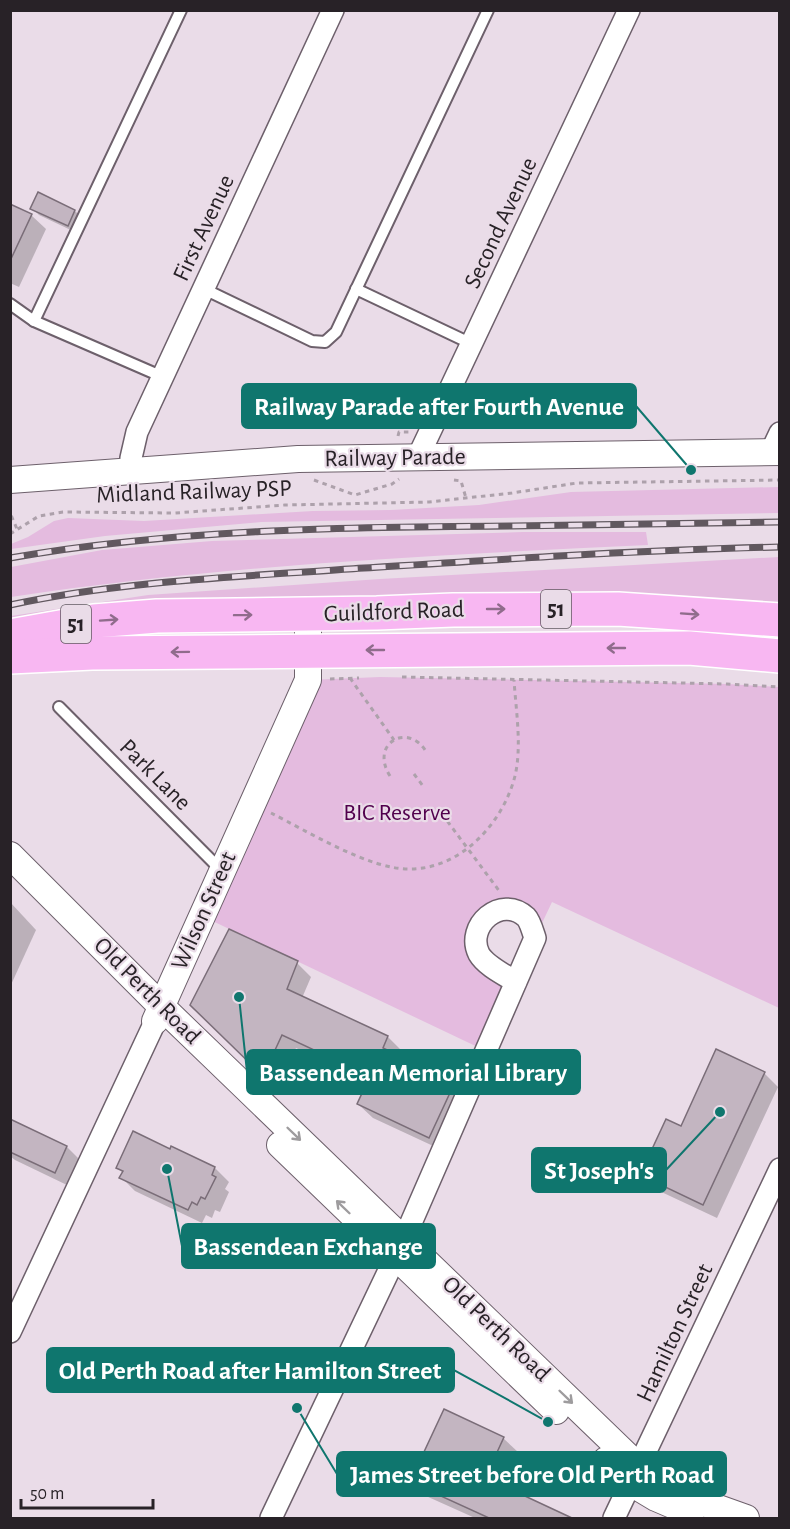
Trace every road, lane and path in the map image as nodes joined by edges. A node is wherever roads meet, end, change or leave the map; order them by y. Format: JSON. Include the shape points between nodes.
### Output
{"nodes":[{"id":1,"x":180,"y":10,"type":"edge"},
{"id":2,"x":333,"y":10,"type":"edge"},
{"id":3,"x":488,"y":10,"type":"edge"},
{"id":4,"x":629,"y":10,"type":"edge"},
{"id":5,"x":356,"y":289,"type":"junction"},
{"id":6,"x":204,"y":290,"type":"junction"},
{"id":7,"x":10,"y":304,"type":"edge"},
{"id":8,"x":34,"y":321,"type":"junction"},
{"id":9,"x":472,"y":344,"type":"junction"},
{"id":10,"x":163,"y":377,"type":"junction"},
{"id":11,"x":777,"y":446,"type":"edge"},
{"id":12,"x":418,"y":458,"type":"junction"},
{"id":13,"x":131,"y":470,"type":"junction"},
{"id":14,"x":399,"y":479,"type":"dead end"},
{"id":15,"x":10,"y":480,"type":"edge"},
{"id":16,"x":446,"y":480,"type":"dead end"},
{"id":17,"x":780,"y":480,"type":"edge"},
{"id":18,"x":355,"y":495,"type":"dead end"},
{"id":19,"x":465,"y":498,"type":"junction"},
{"id":20,"x":10,"y":507,"type":"edge"},
{"id":21,"x":17,"y":529,"type":"junction"},
{"id":22,"x":10,"y":534,"type":"edge"},
{"id":23,"x":308,"y":614,"type":"junction"},
{"id":24,"x":780,"y":620,"type":"edge"},
{"id":25,"x":10,"y":636,"type":"edge"},
{"id":26,"x":780,"y":656,"type":"edge"},
{"id":27,"x":10,"y":657,"type":"edge"},
{"id":28,"x":308,"y":665,"type":"junction"},
{"id":29,"x":391,"y":677,"type":"dead end"},
{"id":30,"x":350,"y":678,"type":"junction"},
{"id":31,"x":360,"y":678,"type":"dead end"},
{"id":32,"x":514,"y":680,"type":"junction"},
{"id":33,"x":780,"y":687,"type":"edge"},
{"id":34,"x":59,"y":707,"type":"dead end"},
{"id":35,"x":394,"y":740,"type":"junction"},
{"id":36,"x":427,"y":753,"type":"dead end"},
{"id":37,"x":414,"y":774,"type":"dead end"},
{"id":38,"x":390,"y":776,"type":"dead end"},
{"id":39,"x":423,"y":786,"type":"dead end"},
{"id":40,"x":253,"y":804,"type":"junction"},
{"id":41,"x":442,"y":814,"type":"dead end"},
{"id":42,"x":468,"y":848,"type":"junction"},
{"id":43,"x":10,"y":855,"type":"edge"},
{"id":44,"x":222,"y":871,"type":"junction"},
{"id":45,"x":10,"y":879,"type":"edge"},
{"id":46,"x":513,"y":910,"type":"junction"},
{"id":47,"x":516,"y":982,"type":"junction"},
{"id":48,"x":158,"y":1014,"type":"junction"},
{"id":49,"x":780,"y":1169,"type":"edge"},
{"id":50,"x":399,"y":1248,"type":"junction"},
{"id":51,"x":10,"y":1332,"type":"edge"},
{"id":52,"x":635,"y":1476,"type":"junction"},
{"id":53,"x":271,"y":1518,"type":"edge"},
{"id":54,"x":614,"y":1518,"type":"edge"},
{"id":55,"x":702,"y":1518,"type":"edge"},
{"id":56,"x":746,"y":1518,"type":"edge"}],
"edges":[{"from":1,"to":8,"type":"lane"},
{"from":2,"to":6,"type":"street","name":"First Avenue"},
{"from":3,"to":5,"type":"lane"},
{"from":4,"to":9,"type":"street","name":"Second Avenue"},
{"from":5,"to":6,"type":"lane","via":[[336,332],[325,342],[312,341]]},
{"from":5,"to":9,"type":"lane"},
{"from":6,"to":10,"type":"street","name":"First Avenue"},
{"from":7,"to":8,"type":"lane"},
{"from":8,"to":10,"type":"lane"},
{"from":9,"to":12,"type":"street","name":"Second Avenue"},
{"from":10,"to":13,"type":"street","name":"First Avenue","via":[[137,432]]},
{"from":11,"to":12,"type":"street","name":"Railway Parade"},
{"from":12,"to":13,"type":"street","name":"Railway Parade","via":[[298,459]]},
{"from":13,"to":15,"type":"street","name":"Railway Parade"},
{"from":14,"to":18,"type":"path"},
{"from":16,"to":19,"type":"path","via":[[461,481]]},
{"from":17,"to":19,"type":"path","name":"Midland Railway PSP","via":[[577,483]]},
{"from":19,"to":21,"type":"path","name":"Midland Railway PSP","via":[[175,513],[63,512],[39,516]]},
{"from":20,"to":21,"type":"path"},
{"from":21,"to":22,"type":"path","name":"Midland Railway PSP"},
{"from":23,"to":24,"type":"highway","name":"Guildford Road","number":"51","one_way":true,"via":[[618,609]]},
{"from":25,"to":23,"type":"highway","name":"Guildford Road","number":"51","one_way":true,"via":[[94,621],[157,616]]},
{"from":23,"to":28,"type":"street","name":"Wilson Street"},
{"from":26,"to":28,"type":"highway","name":"Guildford Road","number":"51","one_way":true,"via":[[689,648]]},
{"from":28,"to":27,"type":"highway","name":"Guildford Road","number":"51","one_way":true,"via":[[92,652]]},
{"from":28,"to":30,"type":"path"},
{"from":28,"to":40,"type":"street","name":"Wilson Street"},
{"from":29,"to":32,"type":"path"},
{"from":30,"to":31,"type":"path"},
{"from":30,"to":35,"type":"path"},
{"from":32,"to":33,"type":"path"},
{"from":32,"to":42,"type":"path","via":[[516,774],[494,822]]},
{"from":34,"to":44,"type":"lane","name":"Park Lane"},
{"from":35,"to":36,"type":"path","via":[[413,738]]},
{"from":35,"to":38,"type":"path","via":[[383,754]]},
{"from":37,"to":39,"type":"path"},
{"from":40,"to":42,"type":"path","via":[[384,865],[410,870],[436,865]]},
{"from":40,"to":44,"type":"street","name":"Wilson Street"},
{"from":41,"to":42,"type":"path"},
{"from":42,"to":46,"type":"path"},
{"from":43,"to":48,"type":"street","name":"Old Perth Road"},
{"from":44,"to":48,"type":"street","name":"Wilson Street"},
{"from":45,"to":48,"type":"street","name":"Old Perth Road"},
{"from":46,"to":47,"type":"street","via":[[527,917],[536,938]]},
{"from":46,"to":47,"type":"street","via":[[496,910],[484,918],[475,936],[480,955]]},
{"from":47,"to":50,"type":"street"},
{"from":48,"to":50,"type":"street","name":"Old Perth Road"},
{"from":48,"to":51,"type":"street","name":"Wilson Street"},
{"from":49,"to":52,"type":"street","name":"Hamilton Street"},
{"from":50,"to":52,"type":"street","name":"Old Perth Road"},
{"from":50,"to":53,"type":"street"},
{"from":52,"to":54,"type":"street","name":"Hamilton Street"},
{"from":52,"to":55,"type":"street","name":"Old Perth Road","via":[[656,1498]]},
{"from":52,"to":56,"type":"street","name":"Old Perth Road"}]}
